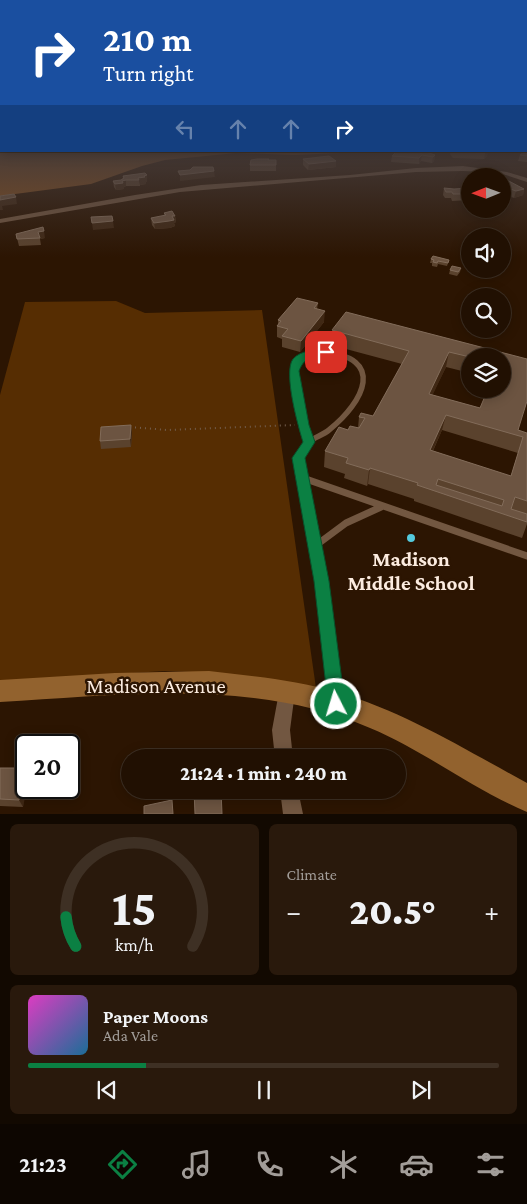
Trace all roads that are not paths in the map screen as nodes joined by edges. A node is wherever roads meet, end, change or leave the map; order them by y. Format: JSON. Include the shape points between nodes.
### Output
{"nodes":[{"id":1,"x":292,"y":181,"type":"edge"},
{"id":2,"x":0,"y":222,"type":"edge"},
{"id":3,"x":309,"y":442,"type":"junction"},
{"id":4,"x":303,"y":478,"type":"junction"},
{"id":5,"x":381,"y":507,"type":"junction"},
{"id":6,"x":315,"y":546,"type":"junction"},
{"id":7,"x":527,"y":556,"type":"edge"},
{"id":8,"x":0,"y":691,"type":"edge"},
{"id":9,"x":287,"y":692,"type":"junction"},
{"id":10,"x":336,"y":704,"type":"junction"},
{"id":11,"x":283,"y":749,"type":"edge"},
{"id":12,"x":527,"y":798,"type":"edge"},
{"id":13,"x":290,"y":799,"type":"edge"},
{"id":14,"x":292,"y":814,"type":"edge"}],
"edges":[{"from":1,"to":2,"type":"street","via":[[180,190]]},
{"from":3,"to":3,"type":"lane","via":[[329,430],[352,407],[366,380],[355,361],[326,352],[308,354],[297,361],[294,371]]},
{"from":3,"to":4,"type":"lane","via":[[298,458]]},
{"from":4,"to":5,"type":"lane"},
{"from":4,"to":6,"type":"lane"},
{"from":5,"to":6,"type":"lane","via":[[352,517]]},
{"from":5,"to":7,"type":"lane"},
{"from":6,"to":10,"type":"lane","via":[[334,668]]},
{"from":8,"to":9,"type":"street","name":"Madison Avenue","via":[[209,682]]},
{"from":9,"to":10,"type":"street","name":"Madison Avenue"},
{"from":9,"to":11,"type":"street","via":[[280,730]]},
{"from":10,"to":12,"type":"street","name":"Madison Avenue","via":[[376,717],[415,736]]},
{"from":13,"to":14,"type":"street"}]}
